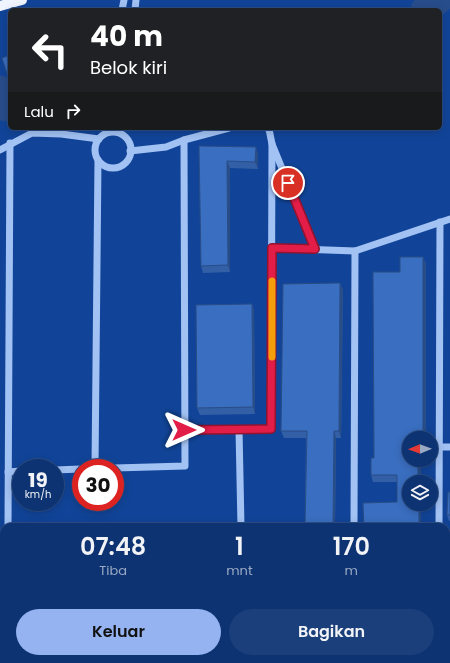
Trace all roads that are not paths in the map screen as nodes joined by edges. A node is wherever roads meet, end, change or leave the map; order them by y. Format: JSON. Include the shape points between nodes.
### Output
{"nodes":[{"id":1,"x":22,"y":0,"type":"edge"},
{"id":2,"x":0,"y":6,"type":"edge"},
{"id":3,"x":114,"y":130,"type":"edge"},
{"id":4,"x":222,"y":130,"type":"edge"},
{"id":5,"x":269,"y":130,"type":"edge"},
{"id":6,"x":184,"y":140,"type":"junction"},
{"id":7,"x":97,"y":142,"type":"junction"},
{"id":8,"x":10,"y":143,"type":"junction"},
{"id":9,"x":272,"y":144,"type":"junction"},
{"id":10,"x":0,"y":150,"type":"edge"},
{"id":11,"x":130,"y":151,"type":"junction"},
{"id":12,"x":100,"y":162,"type":"junction"},
{"id":13,"x":450,"y":219,"type":"edge"},
{"id":14,"x":440,"y":222,"type":"junction"},
{"id":15,"x":272,"y":248,"type":"junction"},
{"id":16,"x":315,"y":249,"type":"junction"},
{"id":17,"x":356,"y":252,"type":"junction"},
{"id":18,"x":238,"y":429,"type":"junction"},
{"id":19,"x":184,"y":430,"type":"junction"},
{"id":20,"x":440,"y":447,"type":"junction"},
{"id":21,"x":450,"y":447,"type":"edge"},
{"id":22,"x":95,"y":459,"type":"edge"},
{"id":23,"x":124,"y":468,"type":"edge"},
{"id":24,"x":8,"y":472,"type":"junction"},
{"id":25,"x":12,"y":472,"type":"edge"},
{"id":26,"x":8,"y":523,"type":"edge"},
{"id":27,"x":241,"y":523,"type":"edge"},
{"id":28,"x":354,"y":523,"type":"edge"},
{"id":29,"x":439,"y":523,"type":"edge"}],
"edges":[{"from":1,"to":2,"type":"main road"},
{"from":3,"to":7,"type":"street","via":[[103,135]]},
{"from":3,"to":11,"type":"street","via":[[127,140]]},
{"from":4,"to":6,"type":"street"},
{"from":5,"to":9,"type":"street"},
{"from":6,"to":11,"type":"street","via":[[166,147]]},
{"from":6,"to":19,"type":"street"},
{"from":7,"to":8,"type":"street","via":[[88,137],[32,133]]},
{"from":7,"to":12,"type":"street","via":[[96,155]]},
{"from":8,"to":10,"type":"street"},
{"from":8,"to":24,"type":"street"},
{"from":9,"to":15,"type":"street"},
{"from":9,"to":16,"type":"street"},
{"from":11,"to":12,"type":"street","via":[[123,164],[116,167],[109,168]]},
{"from":12,"to":22,"type":"street"},
{"from":13,"to":14,"type":"street"},
{"from":14,"to":17,"type":"street"},
{"from":14,"to":20,"type":"street"},
{"from":15,"to":16,"type":"street"},
{"from":15,"to":18,"type":"street","via":[[271,429]]},
{"from":16,"to":17,"type":"street"},
{"from":17,"to":28,"type":"street"},
{"from":18,"to":19,"type":"street"},
{"from":18,"to":27,"type":"street"},
{"from":19,"to":23,"type":"street","via":[[185,466]]},
{"from":20,"to":21,"type":"street"},
{"from":20,"to":29,"type":"street"},
{"from":24,"to":25,"type":"street"},
{"from":24,"to":26,"type":"street"}]}
